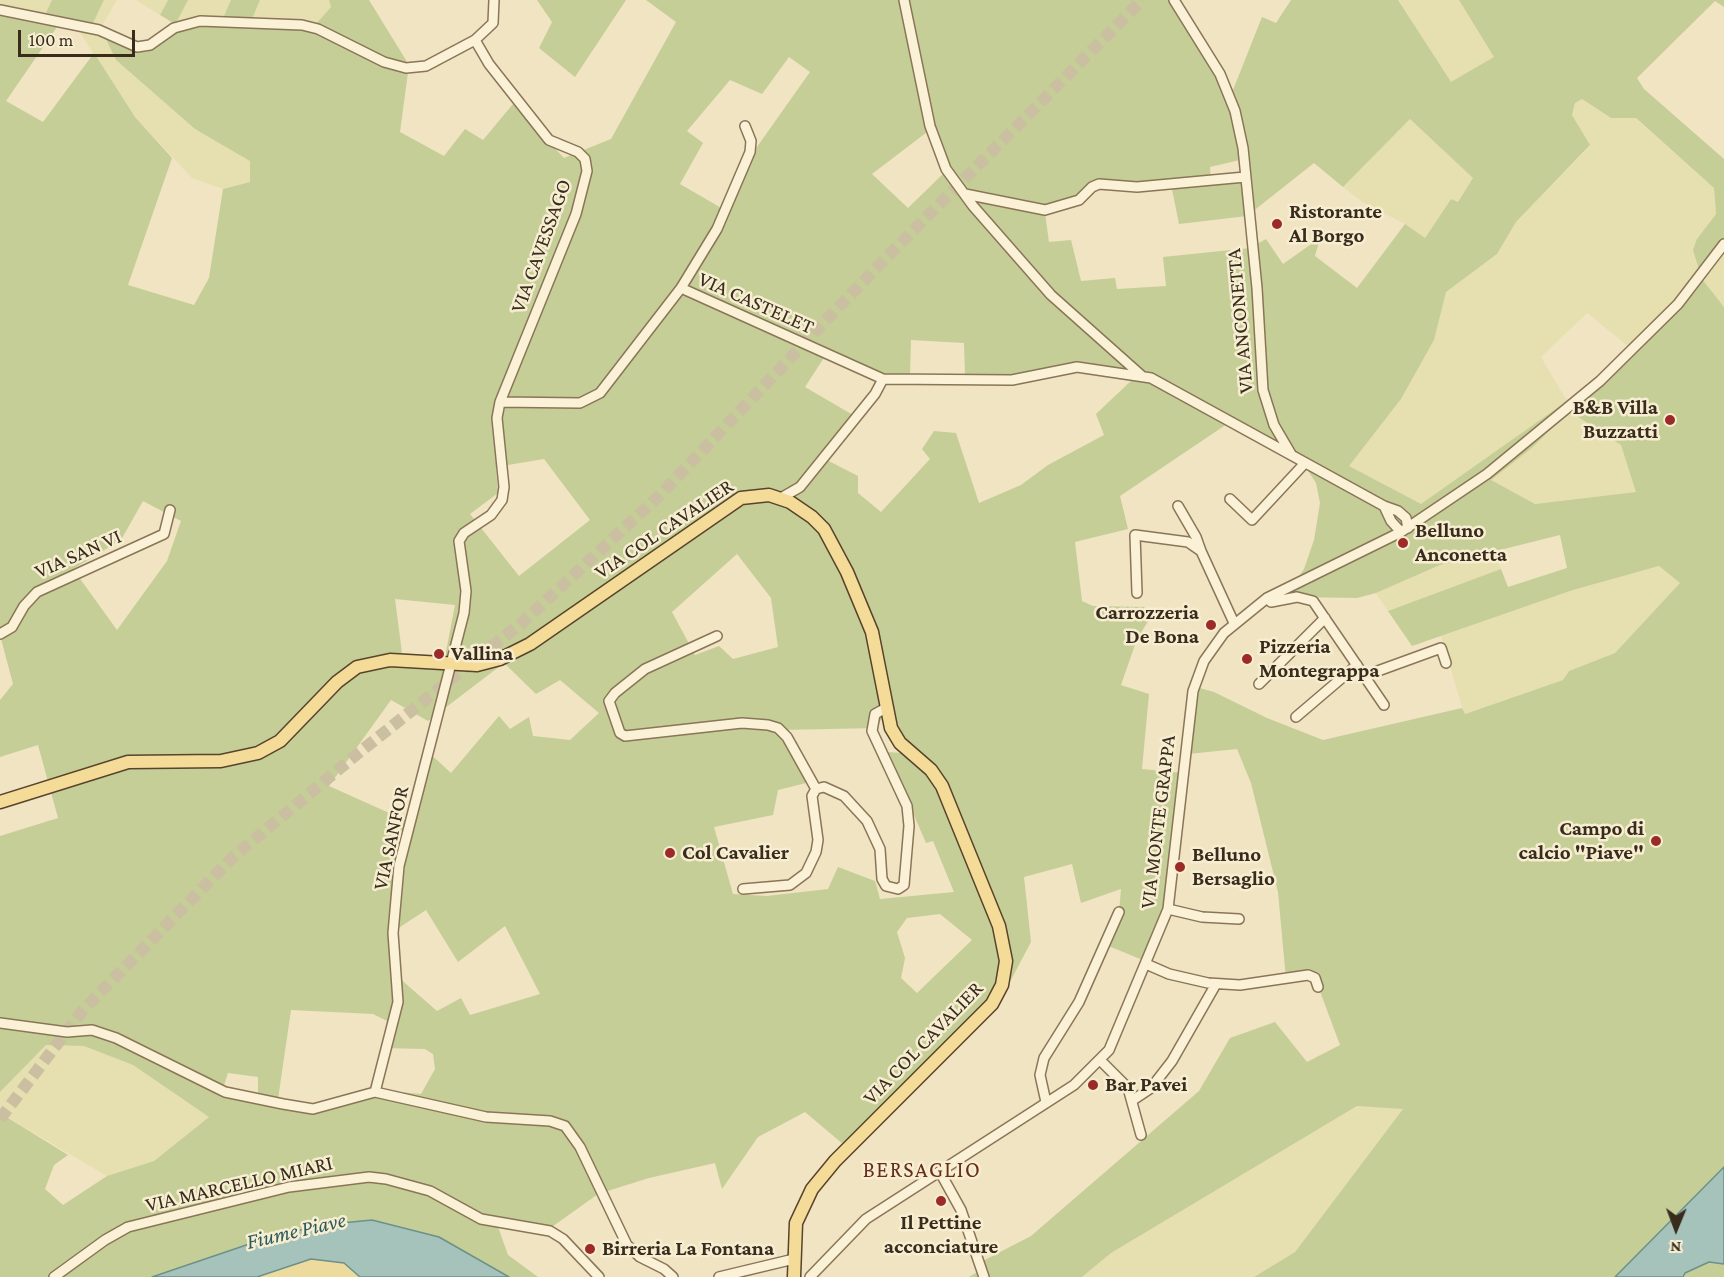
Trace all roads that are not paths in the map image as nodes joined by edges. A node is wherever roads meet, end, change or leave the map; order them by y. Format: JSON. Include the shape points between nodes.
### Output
{"nodes":[{"id":1,"x":494,"y":0,"type":"edge"},
{"id":2,"x":903,"y":0,"type":"edge"},
{"id":3,"x":1174,"y":0,"type":"edge"},
{"id":4,"x":0,"y":10,"type":"edge"},
{"id":5,"x":475,"y":40,"type":"junction"},
{"id":6,"x":745,"y":126,"type":"dead end"},
{"id":7,"x":1245,"y":177,"type":"junction"},
{"id":8,"x":965,"y":194,"type":"junction"},
{"id":9,"x":1724,"y":244,"type":"edge"},
{"id":10,"x":681,"y":288,"type":"junction"},
{"id":11,"x":1142,"y":376,"type":"junction"},
{"id":12,"x":883,"y":379,"type":"junction"},
{"id":13,"x":500,"y":402,"type":"junction"},
{"id":14,"x":1293,"y":456,"type":"junction"},
{"id":15,"x":1305,"y":463,"type":"junction"},
{"id":16,"x":782,"y":498,"type":"junction"},
{"id":17,"x":1230,"y":499,"type":"dead end"},
{"id":18,"x":1178,"y":506,"type":"dead end"},
{"id":19,"x":170,"y":510,"type":"dead end"},
{"id":20,"x":1405,"y":530,"type":"junction"},
{"id":21,"x":1201,"y":550,"type":"junction"},
{"id":22,"x":1137,"y":593,"type":"dead end"},
{"id":23,"x":1267,"y":598,"type":"junction"},
{"id":24,"x":1325,"y":618,"type":"junction"},
{"id":25,"x":1234,"y":622,"type":"junction"},
{"id":26,"x":0,"y":634,"type":"edge"},
{"id":27,"x":717,"y":636,"type":"dead end"},
{"id":28,"x":1446,"y":663,"type":"dead end"},
{"id":29,"x":450,"y":664,"type":"junction"},
{"id":30,"x":1357,"y":665,"type":"junction"},
{"id":31,"x":1364,"y":676,"type":"junction"},
{"id":32,"x":1258,"y":684,"type":"dead end"},
{"id":33,"x":1384,"y":705,"type":"dead end"},
{"id":34,"x":886,"y":708,"type":"junction"},
{"id":35,"x":1296,"y":717,"type":"dead end"},
{"id":36,"x":816,"y":789,"type":"junction"},
{"id":37,"x":0,"y":802,"type":"edge"},
{"id":38,"x":743,"y":889,"type":"dead end"},
{"id":39,"x":1168,"y":909,"type":"junction"},
{"id":40,"x":1119,"y":912,"type":"dead end"},
{"id":41,"x":1239,"y":919,"type":"dead end"},
{"id":42,"x":1146,"y":964,"type":"junction"},
{"id":43,"x":1216,"y":984,"type":"junction"},
{"id":44,"x":1318,"y":987,"type":"dead end"},
{"id":45,"x":0,"y":1023,"type":"edge"},
{"id":46,"x":1101,"y":1061,"type":"junction"},
{"id":47,"x":375,"y":1092,"type":"junction"},
{"id":48,"x":1132,"y":1100,"type":"junction"},
{"id":49,"x":1046,"y":1102,"type":"junction"},
{"id":50,"x":1141,"y":1135,"type":"dead end"},
{"id":51,"x":940,"y":1172,"type":"junction"},
{"id":52,"x":794,"y":1267,"type":"edge"},
{"id":53,"x":807,"y":1276,"type":"edge"},
{"id":54,"x":54,"y":1277,"type":"edge"},
{"id":55,"x":599,"y":1277,"type":"edge"},
{"id":56,"x":673,"y":1277,"type":"edge"},
{"id":57,"x":719,"y":1277,"type":"edge"},
{"id":58,"x":984,"y":1277,"type":"edge"}],
"edges":[{"from":1,"to":5,"type":"street","via":[[493,23]]},
{"from":2,"to":8,"type":"street","via":[[936,144],[946,169]]},
{"from":3,"to":7,"type":"street","name":"VIA ANCONETTA","via":[[1231,99]]},
{"from":4,"to":5,"type":"street","via":[[99,30],[137,47],[150,45],[174,28],[200,21],[310,27],[384,62],[406,68],[426,66]]},
{"from":5,"to":13,"type":"street","name":"VIA CAVESSAGO","via":[[489,64],[549,140],[578,152],[585,159],[587,171],[576,214]]},
{"from":6,"to":10,"type":"street","name":"VIA CASTELET","via":[[751,141],[750,152],[717,230]]},
{"from":7,"to":8,"type":"street","via":[[1137,187],[1099,184],[1079,200],[1045,210]]},
{"from":7,"to":14,"type":"street","name":"VIA ANCONETTA","via":[[1263,390],[1274,425]]},
{"from":8,"to":11,"type":"street","via":[[1051,295]]},
{"from":9,"to":20,"type":"street","name":"VIA MONTE GRAPPA","via":[[1678,304],[1600,381],[1480,479]]},
{"from":10,"to":12,"type":"street","name":"VIA CASTELET"},
{"from":10,"to":13,"type":"street","via":[[600,393],[580,404]]},
{"from":11,"to":12,"type":"street","name":"VIA CASTELET","via":[[1077,367],[1012,380]]},
{"from":11,"to":14,"type":"street","name":"VIA ANCONETTA"},
{"from":12,"to":16,"type":"street","via":[[800,487]]},
{"from":13,"to":29,"type":"street","name":"VIA CAVESSAGO","via":[[502,500],[459,541],[466,602]]},
{"from":14,"to":15,"type":"street","name":"VIA ANCONETTA"},
{"from":15,"to":17,"type":"street","via":[[1252,520]]},
{"from":15,"to":20,"type":"street","name":"VIA ANCONETTA","via":[[1384,506],[1391,521]]},
{"from":16,"to":29,"type":"main road","name":"VIA COL CAVALIER","via":[[754,495],[734,502],[516,651],[477,665]]},
{"from":16,"to":34,"type":"main road","name":"VIA COL CAVALIER","via":[[819,523],[847,572],[872,632]]},
{"from":18,"to":21,"type":"street"},
{"from":19,"to":26,"type":"street","name":"VIA SAN VI","via":[[164,534],[37,592],[12,627]]},
{"from":20,"to":23,"type":"street","name":"VIA MONTE GRAPPA"},
{"from":21,"to":22,"type":"street","via":[[1188,542],[1135,536]]},
{"from":21,"to":25,"type":"street"},
{"from":23,"to":24,"type":"street","via":[[1271,602],[1308,598]]},
{"from":23,"to":25,"type":"street","name":"VIA MONTE GRAPPA"},
{"from":24,"to":30,"type":"street"},
{"from":24,"to":32,"type":"street"},
{"from":25,"to":39,"type":"street","name":"VIA MONTE GRAPPA","via":[[1211,649],[1193,691]]},
{"from":27,"to":36,"type":"street","via":[[645,669],[615,693],[609,701],[620,733],[625,736],[742,723],[773,726],[787,737]]},
{"from":28,"to":31,"type":"street","via":[[1441,648]]},
{"from":29,"to":37,"type":"main road","name":"VIA COL CAVALIER","via":[[390,660],[357,667],[337,682],[280,741],[246,757],[128,762]]},
{"from":29,"to":47,"type":"street","name":"VIA SANFOR","via":[[399,866],[393,933],[398,1002]]},
{"from":30,"to":31,"type":"street"},
{"from":30,"to":35,"type":"street"},
{"from":31,"to":33,"type":"street"},
{"from":34,"to":36,"type":"street","via":[[875,714],[872,730],[907,806],[906,876],[902,888],[889,889],[884,883],[878,842],[856,807],[837,791]]},
{"from":34,"to":52,"type":"main road","name":"VIA COL CAVALIER","via":[[896,738],[932,770],[942,786],[999,926],[1006,967],[992,1004],[820,1177],[799,1214],[794,1234]]},
{"from":36,"to":38,"type":"street","via":[[812,799],[817,846],[806,873],[790,885]]},
{"from":39,"to":41,"type":"street","via":[[1202,917]]},
{"from":39,"to":42,"type":"street","name":"VIA MONTE GRAPPA"},
{"from":40,"to":49,"type":"street","name":"VIA MONTE GRAPPA","via":[[1079,1002],[1044,1058],[1040,1075]]},
{"from":42,"to":43,"type":"street","via":[[1190,980]]},
{"from":42,"to":46,"type":"street","name":"VIA MONTE GRAPPA"},
{"from":43,"to":44,"type":"street","via":[[1240,985],[1308,975],[1315,978]]},
{"from":43,"to":48,"type":"street","via":[[1172,1061],[1151,1088]]},
{"from":45,"to":47,"type":"street","via":[[67,1032],[92,1030],[225,1092],[283,1104],[313,1109]]},
{"from":46,"to":48,"type":"street","via":[[1123,1080]]},
{"from":46,"to":49,"type":"street","name":"VIA MONTE GRAPPA","via":[[1074,1085]]},
{"from":47,"to":56,"type":"street","via":[[486,1117],[550,1121],[565,1126],[580,1147],[627,1245]]},
{"from":48,"to":50,"type":"street"},
{"from":49,"to":51,"type":"street","name":"VIA MONTE GRAPPA"},
{"from":51,"to":53,"type":"street","name":"VIA MONTE GRAPPA","via":[[866,1219]]},
{"from":51,"to":58,"type":"street","via":[[961,1210]]},
{"from":52,"to":53,"type":"main road"},
{"from":52,"to":57,"type":"street"},
{"from":54,"to":55,"type":"street","name":"VIA MARCELLO MIARI","via":[[128,1227],[289,1186],[369,1177],[430,1191],[481,1219],[550,1231],[563,1239]]}]}
